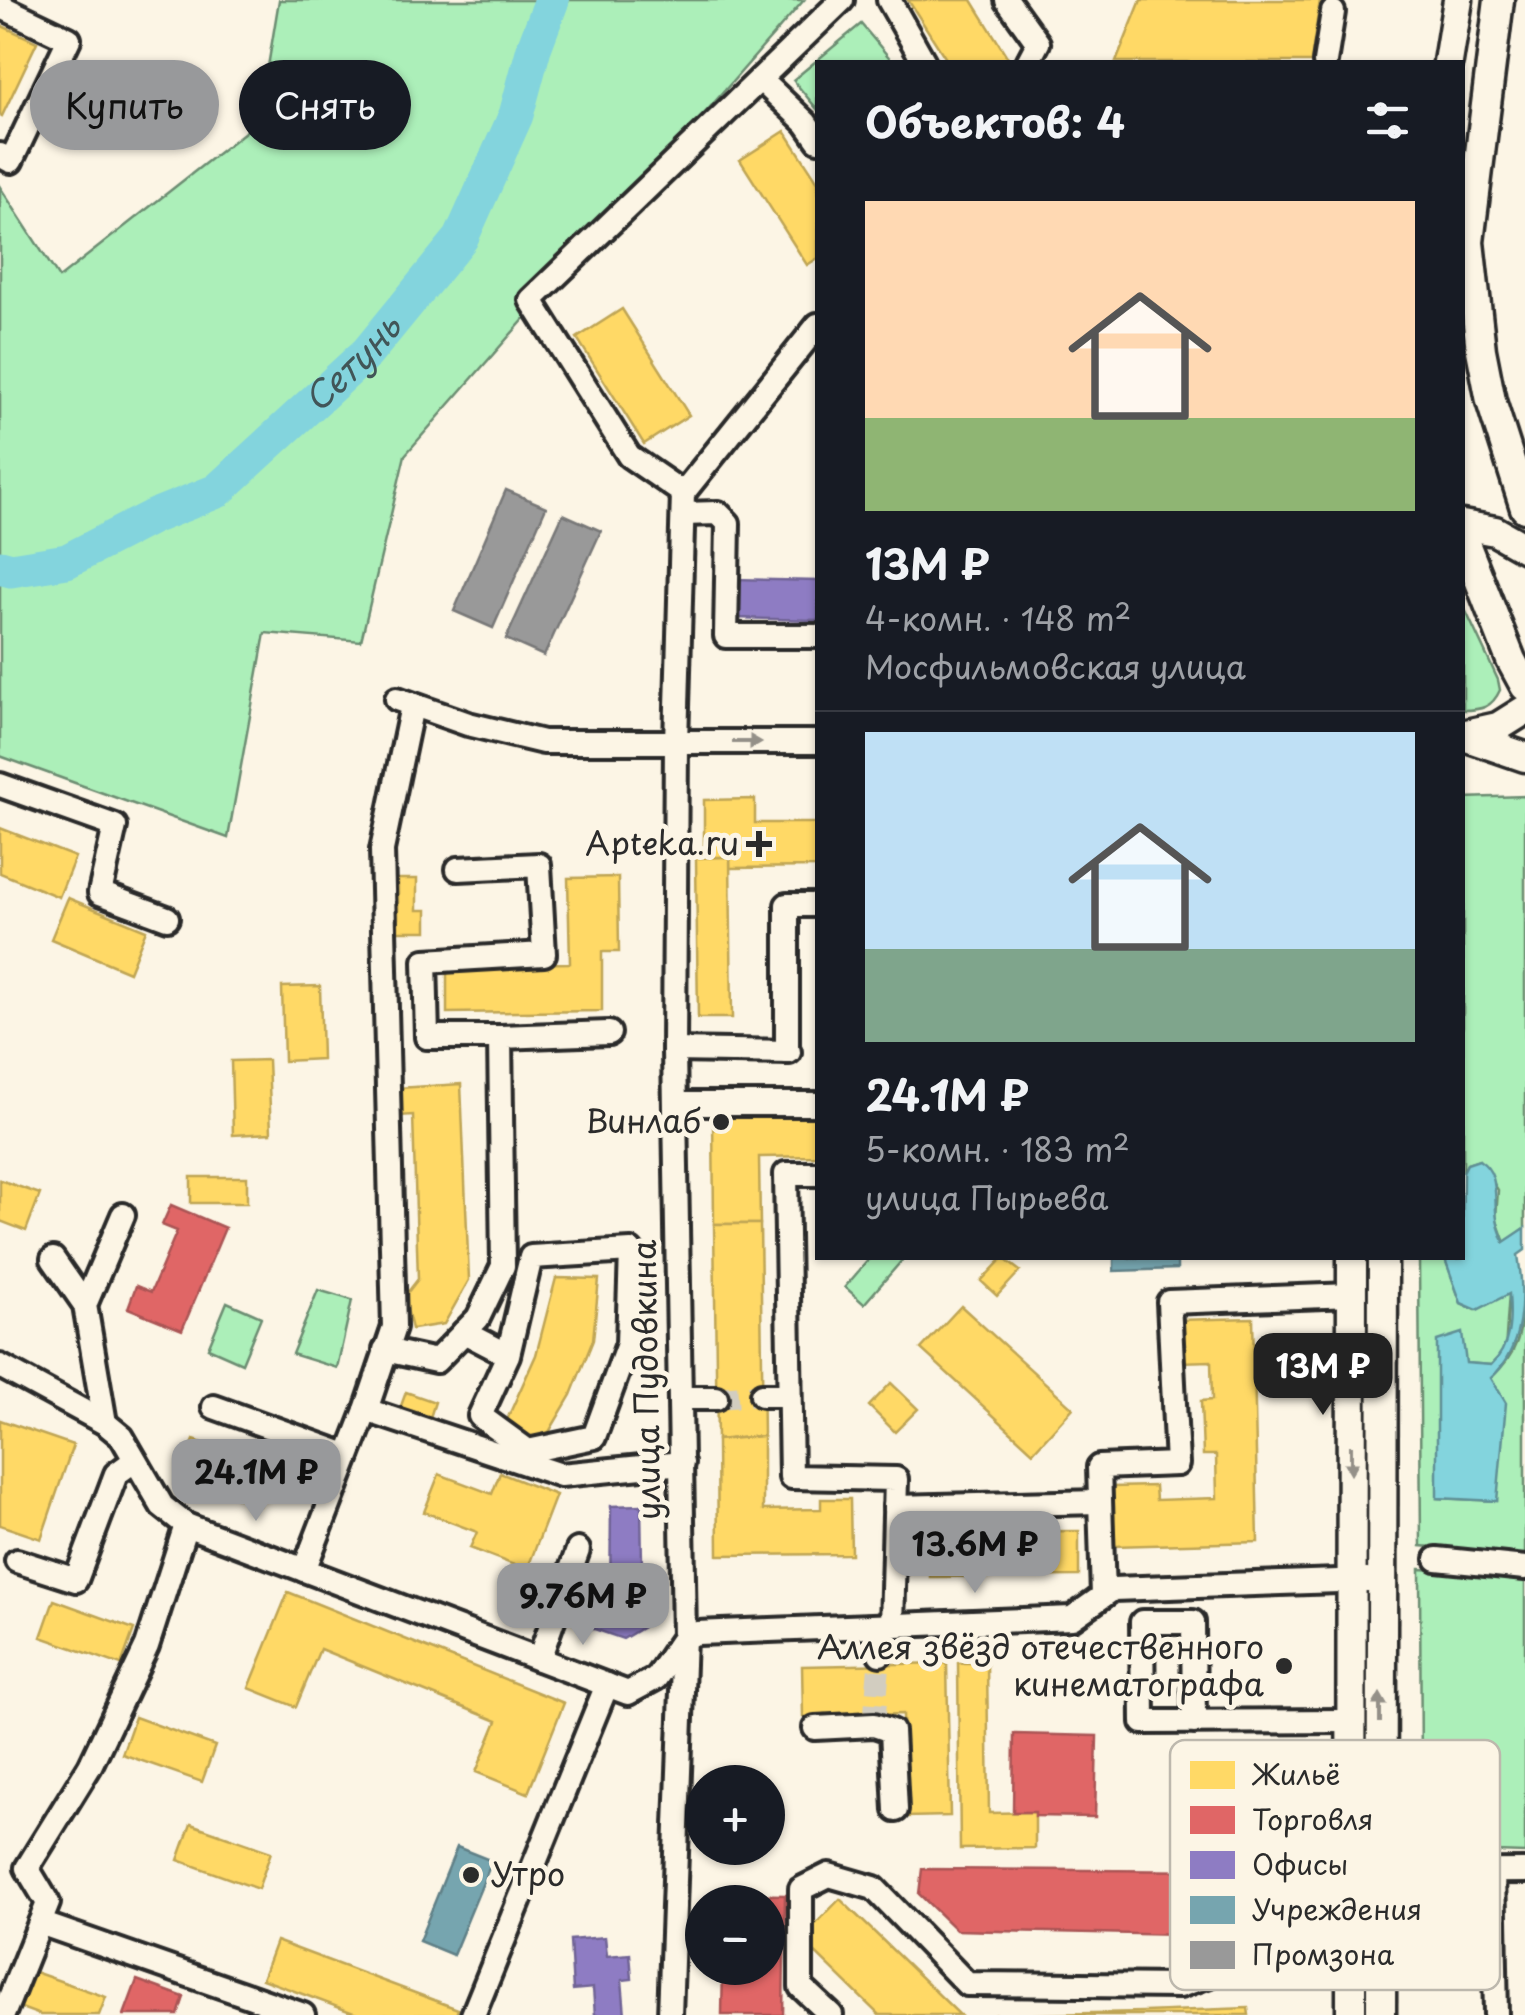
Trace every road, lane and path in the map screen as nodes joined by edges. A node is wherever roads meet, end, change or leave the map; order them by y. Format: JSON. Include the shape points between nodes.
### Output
{"nodes":[{"id":1,"x":842,"y":0,"type":"edge"},
{"id":2,"x":889,"y":0,"type":"edge"},
{"id":3,"x":1007,"y":0,"type":"edge"},
{"id":4,"x":1458,"y":0,"type":"edge"},
{"id":5,"x":1500,"y":0,"type":"edge"},
{"id":6,"x":0,"y":6,"type":"edge"},
{"id":7,"x":1333,"y":12,"type":"dead end"},
{"id":8,"x":923,"y":60,"type":"edge"},
{"id":9,"x":1029,"y":60,"type":"edge"},
{"id":10,"x":1325,"y":60,"type":"edge"},
{"id":11,"x":1448,"y":60,"type":"edge"},
{"id":12,"x":760,"y":79,"type":"junction"},
{"id":13,"x":815,"y":136,"type":"edge"},
{"id":14,"x":0,"y":155,"type":"edge"},
{"id":15,"x":1467,"y":216,"type":"edge"},
{"id":16,"x":815,"y":329,"type":"edge"},
{"id":17,"x":683,"y":503,"type":"junction"},
{"id":18,"x":1525,"y":508,"type":"edge"},
{"id":19,"x":1465,"y":525,"type":"edge"},
{"id":20,"x":1465,"y":544,"type":"edge"},
{"id":21,"x":1525,"y":548,"type":"edge"},
{"id":22,"x":815,"y":636,"type":"edge"},
{"id":23,"x":1525,"y":686,"type":"edge"},
{"id":24,"x":1525,"y":710,"type":"edge"},
{"id":25,"x":1465,"y":734,"type":"edge"},
{"id":26,"x":1465,"y":736,"type":"edge"},
{"id":27,"x":815,"y":742,"type":"edge"},
{"id":28,"x":676,"y":743,"type":"junction"},
{"id":29,"x":1525,"y":757,"type":"edge"},
{"id":30,"x":0,"y":785,"type":"edge"},
{"id":31,"x":458,"y":870,"type":"dead end"},
{"id":32,"x":815,"y":905,"type":"edge"},
{"id":33,"x":167,"y":918,"type":"dead end"},
{"id":34,"x":609,"y":1033,"type":"dead end"},
{"id":35,"x":500,"y":1037,"type":"junction"},
{"id":36,"x":674,"y":1050,"type":"junction"},
{"id":37,"x":675,"y":1104,"type":"junction"},
{"id":38,"x":815,"y":1104,"type":"edge"},
{"id":39,"x":815,"y":1174,"type":"edge"},
{"id":40,"x":123,"y":1215,"type":"dead end"},
{"id":41,"x":53,"y":1259,"type":"dead end"},
{"id":42,"x":1352,"y":1260,"type":"edge"},
{"id":43,"x":1383,"y":1260,"type":"edge"},
{"id":44,"x":1352,"y":1296,"type":"junction"},
{"id":45,"x":86,"y":1305,"type":"junction"},
{"id":46,"x":464,"y":1332,"type":"junction"},
{"id":47,"x":386,"y":1350,"type":"junction"},
{"id":48,"x":508,"y":1356,"type":"junction"},
{"id":49,"x":0,"y":1366,"type":"edge"},
{"id":50,"x":789,"y":1394,"type":"junction"},
{"id":51,"x":762,"y":1395,"type":"tunnel mouth"},
{"id":52,"x":681,"y":1398,"type":"junction"},
{"id":53,"x":716,"y":1398,"type":"tunnel mouth"},
{"id":54,"x":214,"y":1407,"type":"dead end"},
{"id":55,"x":366,"y":1410,"type":"junction"},
{"id":56,"x":106,"y":1422,"type":"junction"},
{"id":57,"x":348,"y":1455,"type":"junction"},
{"id":58,"x":134,"y":1461,"type":"junction"},
{"id":59,"x":682,"y":1463,"type":"junction"},
{"id":60,"x":1100,"y":1502,"type":"junction"},
{"id":61,"x":896,"y":1507,"type":"junction"},
{"id":62,"x":186,"y":1525,"type":"junction"},
{"id":63,"x":578,"y":1550,"type":"dead end"},
{"id":64,"x":1438,"y":1559,"type":"dead end"},
{"id":65,"x":17,"y":1561,"type":"dead end"},
{"id":66,"x":1525,"y":1568,"type":"edge"},
{"id":67,"x":304,"y":1570,"type":"junction"},
{"id":68,"x":1351,"y":1580,"type":"junction"},
{"id":69,"x":1380,"y":1580,"type":"junction"},
{"id":70,"x":1103,"y":1596,"type":"junction"},
{"id":71,"x":886,"y":1626,"type":"junction"},
{"id":72,"x":684,"y":1637,"type":"junction"},
{"id":73,"x":880,"y":1654,"type":"tunnel mouth"},
{"id":74,"x":539,"y":1659,"type":"junction"},
{"id":75,"x":608,"y":1686,"type":"junction"},
{"id":76,"x":1350,"y":1721,"type":"junction"},
{"id":77,"x":1194,"y":1722,"type":"junction"},
{"id":78,"x":816,"y":1728,"type":"dead end"},
{"id":79,"x":1350,"y":1740,"type":"edge"},
{"id":80,"x":1381,"y":1740,"type":"edge"},
{"id":81,"x":896,"y":1810,"type":"dead end"},
{"id":82,"x":40,"y":1923,"type":"junction"},
{"id":83,"x":1170,"y":1986,"type":"edge"},
{"id":84,"x":1495,"y":1990,"type":"edge"},
{"id":85,"x":3,"y":2015,"type":"edge"},
{"id":86,"x":303,"y":2015,"type":"edge"},
{"id":87,"x":473,"y":2015,"type":"edge"},
{"id":88,"x":670,"y":2015,"type":"edge"},
{"id":89,"x":831,"y":2015,"type":"edge"},
{"id":90,"x":1496,"y":2015,"type":"edge"}],
"edges":[{"from":1,"to":12,"type":"street"},
{"from":2,"to":8,"type":"street"},
{"from":3,"to":9,"type":"street","via":[[1038,42]]},
{"from":4,"to":11,"type":"main road"},
{"from":5,"to":15,"type":"main road"},
{"from":6,"to":14,"type":"street","via":[[70,39],[11,160]]},
{"from":7,"to":10,"type":"street"},
{"from":12,"to":13,"type":"street"},
{"from":12,"to":17,"type":"street","via":[[531,300],[629,456]]},
{"from":15,"to":18,"type":"main road","via":[[1491,401]]},
{"from":16,"to":17,"type":"street"},
{"from":17,"to":22,"type":"street","via":[[718,513],[728,523],[726,636]]},
{"from":17,"to":28,"type":"street","name":"улица Пудовкина"},
{"from":19,"to":21,"type":"main road","via":[[1495,530]]},
{"from":20,"to":23,"type":"main road"},
{"from":24,"to":25,"type":"main road","via":[[1498,727]]},
{"from":26,"to":29,"type":"main road"},
{"from":28,"to":27,"type":"street","one_way":true},
{"from":28,"to":36,"type":"street","name":"улица Пудовкина"},
{"from":28,"to":47,"type":"street","via":[[543,742],[404,702],[382,850],[394,1323]]},
{"from":30,"to":33,"type":"street","via":[[116,826],[100,892]]},
{"from":31,"to":35,"type":"street","via":[[539,865],[544,954],[424,961],[427,1037]]},
{"from":32,"to":36,"type":"street","via":[[787,906],[788,1052]]},
{"from":34,"to":35,"type":"street"},
{"from":35,"to":46,"type":"street","via":[[503,1266]]},
{"from":36,"to":37,"type":"street","name":"улица Пудовкина"},
{"from":37,"to":38,"type":"street"},
{"from":37,"to":52,"type":"street","name":"улица Пудовкина"},
{"from":39,"to":50,"type":"street","via":[[786,1174]]},
{"from":40,"to":45,"type":"street"},
{"from":41,"to":45,"type":"street"},
{"from":42,"to":44,"type":"main road"},
{"from":43,"to":69,"type":"main road"},
{"from":44,"to":60,"type":"street","via":[[1170,1302],[1177,1464],[1099,1467]]},
{"from":44,"to":68,"type":"main road","one_way":true},
{"from":45,"to":56,"type":"street"},
{"from":46,"to":47,"type":"street","via":[[436,1361]]},
{"from":46,"to":48,"type":"street"},
{"from":47,"to":55,"type":"street"},
{"from":48,"to":48,"type":"street","via":[[480,1416],[528,1450],[594,1437],[628,1344],[631,1251],[531,1257]]},
{"from":49,"to":56,"type":"street"},
{"from":50,"to":51,"type":"street"},
{"from":50,"to":61,"type":"street","via":[[791,1477],[896,1479]]},
{"from":52,"to":53,"type":"street"},
{"from":52,"to":59,"type":"street","name":"улица Пудовкина"},
{"from":54,"to":57,"type":"street"},
{"from":55,"to":57,"type":"street"},
{"from":55,"to":59,"type":"street","via":[[561,1476]]},
{"from":56,"to":58,"type":"street"},
{"from":57,"to":67,"type":"street"},
{"from":58,"to":62,"type":"street","via":[[162,1506]]},
{"from":58,"to":65,"type":"street","via":[[116,1474],[76,1580]]},
{"from":59,"to":72,"type":"street","name":"улица Пудовкина"},
{"from":60,"to":61,"type":"street"},
{"from":60,"to":70,"type":"street"},
{"from":61,"to":71,"type":"street"},
{"from":62,"to":67,"type":"street"},
{"from":62,"to":82,"type":"street","via":[[147,1646],[90,1766],[27,1868],[48,1903]]},
{"from":63,"to":74,"type":"street"},
{"from":64,"to":66,"type":"street"},
{"from":67,"to":74,"type":"street"},
{"from":68,"to":69,"type":"street"},
{"from":68,"to":70,"type":"street","via":[[1114,1589]]},
{"from":68,"to":76,"type":"main road"},
{"from":80,"to":69,"type":"main road","one_way":true},
{"from":70,"to":71,"type":"street","via":[[1072,1618]]},
{"from":71,"to":72,"type":"street"},
{"from":71,"to":73,"type":"street"},
{"from":72,"to":75,"type":"street","via":[[656,1678],[628,1693]]},
{"from":72,"to":88,"type":"street","name":"улица Пудовкина"},
{"from":74,"to":75,"type":"street"},
{"from":75,"to":87,"type":"street"},
{"from":76,"to":77,"type":"street"},
{"from":76,"to":79,"type":"main road"},
{"from":77,"to":77,"type":"street","via":[[1193,1622],[1142,1622],[1142,1722]]},
{"from":78,"to":81,"type":"street","via":[[874,1725],[892,1731]]},
{"from":82,"to":85,"type":"street"},
{"from":82,"to":86,"type":"street"},
{"from":83,"to":89,"type":"street","via":[[967,1984],[874,1888],[830,1875],[801,1889],[801,1986]]},
{"from":84,"to":90,"type":"street"}]}
